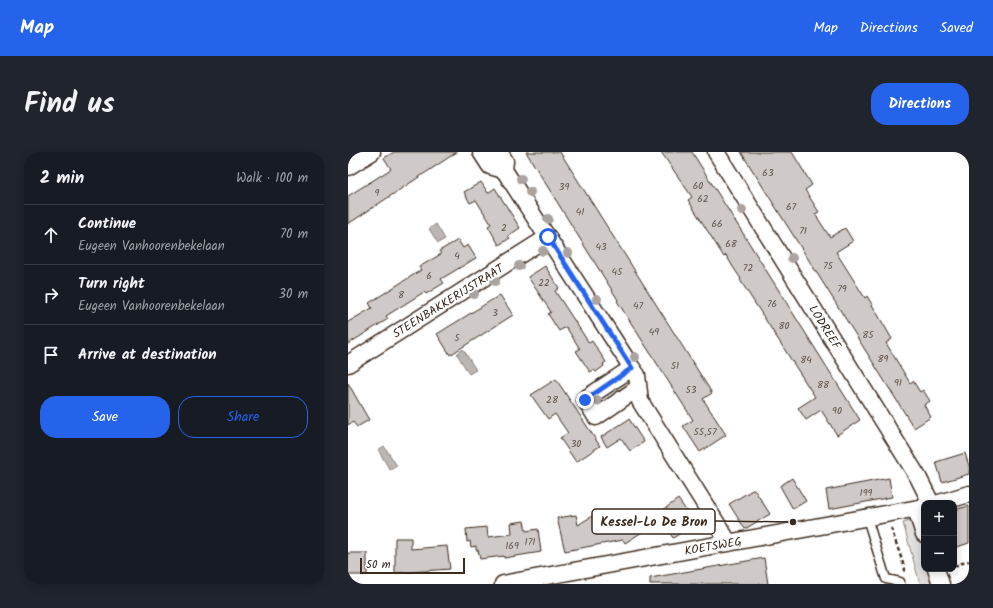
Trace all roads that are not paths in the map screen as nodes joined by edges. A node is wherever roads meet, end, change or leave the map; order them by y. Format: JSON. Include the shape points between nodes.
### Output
{"nodes":[{"id":1,"x":372,"y":152,"type":"edge"},
{"id":2,"x":481,"y":152,"type":"edge"},
{"id":3,"x":499,"y":152,"type":"edge"},
{"id":4,"x":716,"y":152,"type":"edge"},
{"id":5,"x":348,"y":168,"type":"edge"},
{"id":6,"x":504,"y":170,"type":"junction"},
{"id":7,"x":548,"y":237,"type":"junction"},
{"id":8,"x":348,"y":364,"type":"edge"},
{"id":9,"x":632,"y":368,"type":"junction"},
{"id":10,"x":638,"y":388,"type":"junction"},
{"id":11,"x":969,"y":494,"type":"edge"},
{"id":12,"x":930,"y":500,"type":"edge"},
{"id":13,"x":949,"y":500,"type":"edge"},
{"id":14,"x":920,"y":508,"type":"edge"},
{"id":15,"x":867,"y":518,"type":"junction"},
{"id":16,"x":730,"y":543,"type":"junction"},
{"id":17,"x":937,"y":572,"type":"edge"},
{"id":18,"x":900,"y":583,"type":"edge"},
{"id":19,"x":503,"y":584,"type":"edge"},
{"id":20,"x":942,"y":584,"type":"edge"}],
"edges":[{"from":1,"to":5,"type":"street"},
{"from":2,"to":6,"type":"street","via":[[490,166]]},
{"from":3,"to":6,"type":"street","via":[[505,161]]},
{"from":4,"to":12,"type":"street","name":"LODREEF","via":[[918,477]]},
{"from":6,"to":7,"type":"street"},
{"from":7,"to":8,"type":"street","name":"STEENBAKKERIJSTRAAT"},
{"from":7,"to":9,"type":"street"},
{"from":9,"to":10,"type":"street"},
{"from":9,"to":10,"type":"street","via":[[585,400],[596,417]]},
{"from":10,"to":16,"type":"street","via":[[640,401]]},
{"from":11,"to":13,"type":"street"},
{"from":14,"to":15,"type":"street","name":"KOETSWEG"},
{"from":15,"to":16,"type":"street","name":"KOETSWEG"},
{"from":15,"to":18,"type":"lane","via":[[886,579]]},
{"from":16,"to":19,"type":"street","name":"KOETSWEG"},
{"from":17,"to":20,"type":"street"}]}
